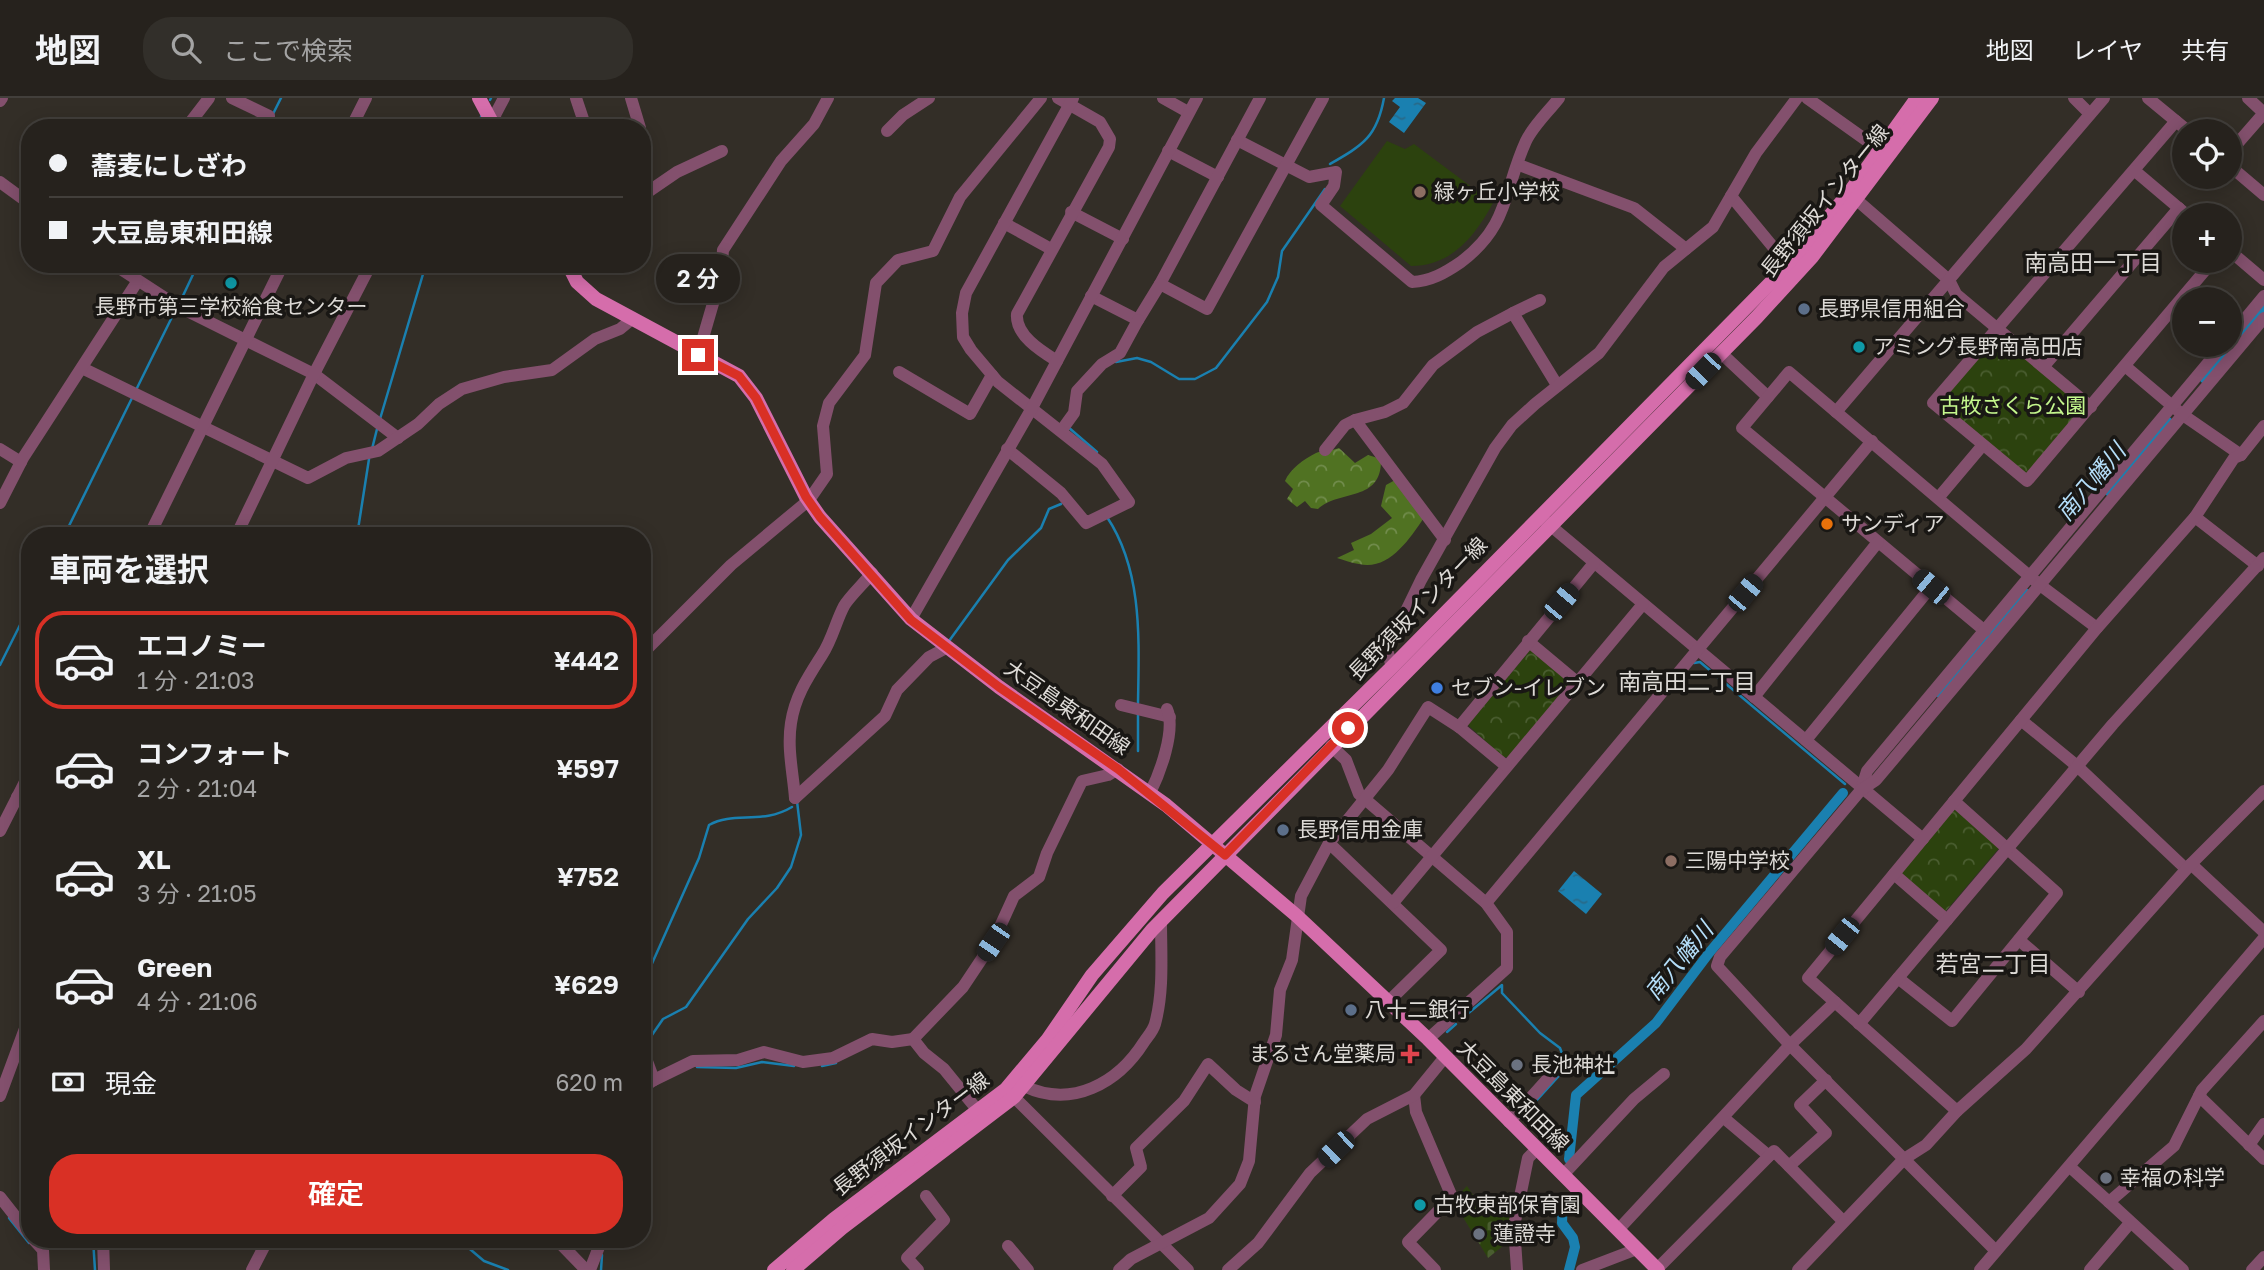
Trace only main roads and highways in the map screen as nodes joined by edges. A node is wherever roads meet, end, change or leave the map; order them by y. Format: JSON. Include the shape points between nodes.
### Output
{"nodes":[{"id":1,"x":479,"y":98,"type":"edge"},
{"id":2,"x":1917,"y":98,"type":"edge"},
{"id":3,"x":1932,"y":98,"type":"edge"},
{"id":4,"x":490,"y":119,"type":"edge"},
{"id":5,"x":1885,"y":153,"type":"junction"},
{"id":6,"x":1853,"y":196,"type":"junction"},
{"id":7,"x":572,"y":273,"type":"edge"},
{"id":8,"x":1213,"y":844,"type":"junction"},
{"id":9,"x":1225,"y":855,"type":"junction"},
{"id":10,"x":1015,"y":1091,"type":"junction"},
{"id":11,"x":774,"y":1270,"type":"edge"},
{"id":12,"x":793,"y":1270,"type":"edge"},
{"id":13,"x":1658,"y":1270,"type":"edge"}],
"edges":[{"from":1,"to":4,"type":"main road"},
{"from":2,"to":5,"type":"main road","name":"長野須坂インター線"},
{"from":3,"to":5,"type":"main road","name":"長野須坂インター線"},
{"from":5,"to":6,"type":"main road","name":"長野須坂インター線"},
{"from":6,"to":8,"type":"main road","name":"長野須坂インター線"},
{"from":6,"to":9,"type":"main road","name":"長野須坂インター線","via":[[1812,257],[1721,353]]},
{"from":7,"to":8,"type":"main road","name":"大豆島東和田線","via":[[596,299],[739,376],[756,398],[808,500],[911,620],[1118,769]]},
{"from":8,"to":9,"type":"main road","name":"大豆島東和田線"},
{"from":8,"to":10,"type":"main road","name":"長野須坂インター線","via":[[1135,923]]},
{"from":9,"to":10,"type":"main road","name":"長野須坂インター線","via":[[1161,920]]},
{"from":9,"to":13,"type":"main road","name":"大豆島東和田線","via":[[1428,1039]]},
{"from":10,"to":11,"type":"main road","name":"長野須坂インター線","via":[[979,1112],[834,1219]]},
{"from":10,"to":12,"type":"main road","name":"長野須坂インター線"}]}
